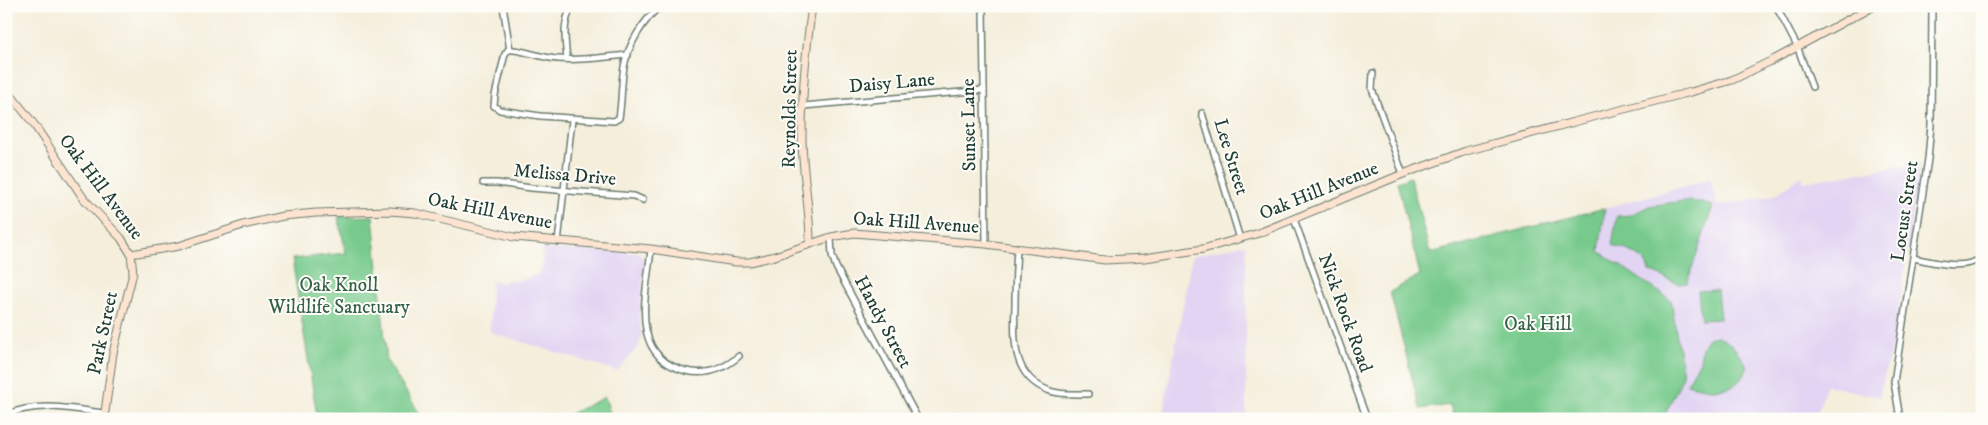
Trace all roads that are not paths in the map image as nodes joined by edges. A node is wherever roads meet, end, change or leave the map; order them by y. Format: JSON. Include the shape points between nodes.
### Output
{"nodes":[{"id":1,"x":503,"y":6,"type":"edge"},
{"id":2,"x":572,"y":6,"type":"edge"},
{"id":3,"x":660,"y":6,"type":"edge"},
{"id":4,"x":812,"y":6,"type":"edge"},
{"id":5,"x":982,"y":6,"type":"edge"},
{"id":6,"x":1776,"y":6,"type":"edge"},
{"id":7,"x":1872,"y":6,"type":"edge"},
{"id":8,"x":1932,"y":6,"type":"edge"},
{"id":9,"x":1797,"y":46,"type":"junction"},
{"id":10,"x":510,"y":50,"type":"junction"},
{"id":11,"x":628,"y":55,"type":"junction"},
{"id":12,"x":567,"y":59,"type":"junction"},
{"id":13,"x":1373,"y":73,"type":"dead end"},
{"id":14,"x":1812,"y":87,"type":"dead end"},
{"id":15,"x":6,"y":89,"type":"edge"},
{"id":16,"x":984,"y":90,"type":"junction"},
{"id":17,"x":803,"y":106,"type":"junction"},
{"id":18,"x":1202,"y":113,"type":"dead end"},
{"id":19,"x":572,"y":120,"type":"junction"},
{"id":20,"x":1404,"y":174,"type":"junction"},
{"id":21,"x":483,"y":183,"type":"dead end"},
{"id":22,"x":564,"y":190,"type":"junction"},
{"id":23,"x":643,"y":200,"type":"dead end"},
{"id":24,"x":1294,"y":218,"type":"junction"},
{"id":25,"x":831,"y":237,"type":"junction"},
{"id":26,"x":1240,"y":239,"type":"junction"},
{"id":27,"x":558,"y":242,"type":"junction"},
{"id":28,"x":810,"y":243,"type":"junction"},
{"id":29,"x":986,"y":244,"type":"junction"},
{"id":30,"x":1017,"y":247,"type":"junction"},
{"id":31,"x":651,"y":249,"type":"junction"},
{"id":32,"x":132,"y":254,"type":"junction"},
{"id":33,"x":1913,"y":258,"type":"junction"},
{"id":34,"x":1982,"y":258,"type":"edge"},
{"id":35,"x":739,"y":356,"type":"dead end"},
{"id":36,"x":1088,"y":394,"type":"dead end"},
{"id":37,"x":6,"y":415,"type":"edge"},
{"id":38,"x":104,"y":416,"type":"edge"},
{"id":39,"x":918,"y":419,"type":"edge"},
{"id":40,"x":1367,"y":419,"type":"edge"},
{"id":41,"x":1900,"y":419,"type":"edge"}],
"edges":[{"from":1,"to":10,"type":"street"},
{"from":2,"to":12,"type":"street","via":[[566,16],[564,30]]},
{"from":3,"to":11,"type":"street","via":[[643,24]]},
{"from":4,"to":17,"type":"main road","name":"Reynolds Street"},
{"from":5,"to":16,"type":"street","name":"Sunset Lane"},
{"from":6,"to":9,"type":"street"},
{"from":7,"to":9,"type":"main road","name":"Oak Hill Avenue"},
{"from":8,"to":33,"type":"street","name":"Locust Street","via":[[1931,125]]},
{"from":9,"to":14,"type":"street"},
{"from":9,"to":20,"type":"main road","name":"Oak Hill Avenue","via":[[1752,71],[1714,86],[1495,143]]},
{"from":10,"to":12,"type":"street"},
{"from":10,"to":19,"type":"street","via":[[505,54],[494,106],[500,110]]},
{"from":11,"to":12,"type":"street"},
{"from":11,"to":19,"type":"street","via":[[619,118],[606,122]]},
{"from":13,"to":20,"type":"street","via":[[1372,89]]},
{"from":15,"to":32,"type":"main road","name":"Oak Hill Avenue","via":[[84,199]]},
{"from":16,"to":17,"type":"street","name":"Daisy Lane"},
{"from":16,"to":29,"type":"street","name":"Sunset Lane"},
{"from":17,"to":28,"type":"main road","name":"Reynolds Street"},
{"from":18,"to":26,"type":"street","name":"Lee Street"},
{"from":19,"to":22,"type":"street"},
{"from":20,"to":24,"type":"main road","name":"Oak Hill Avenue"},
{"from":21,"to":22,"type":"street","name":"Melissa Drive"},
{"from":22,"to":23,"type":"street","name":"Melissa Drive","via":[[634,196]]},
{"from":22,"to":27,"type":"street"},
{"from":24,"to":26,"type":"main road","name":"Oak Hill Avenue"},
{"from":24,"to":40,"type":"street","name":"Nick Rock Road"},
{"from":25,"to":28,"type":"main road","name":"Oak Hill Avenue"},
{"from":25,"to":29,"type":"main road","name":"Oak Hill Avenue","via":[[854,233]]},
{"from":25,"to":39,"type":"street","name":"Handy Street","via":[[836,267]]},
{"from":26,"to":30,"type":"main road","name":"Oak Hill Avenue","via":[[1203,249],[1105,260]]},
{"from":27,"to":31,"type":"main road","name":"Oak Hill Avenue"},
{"from":27,"to":32,"type":"main road","name":"Oak Hill Avenue","via":[[514,237],[415,213],[345,211],[263,220],[178,246]]},
{"from":28,"to":31,"type":"main road","name":"Oak Hill Avenue","via":[[750,262]]},
{"from":29,"to":30,"type":"main road","name":"Oak Hill Avenue"},
{"from":30,"to":36,"type":"street","via":[[1014,345],[1019,361],[1038,385],[1066,394]]},
{"from":31,"to":35,"type":"street","via":[[644,320],[651,349],[674,367],[698,374],[726,367]]},
{"from":32,"to":38,"type":"main road","name":"Park Street","via":[[133,273],[114,346]]},
{"from":33,"to":34,"type":"street","via":[[1958,265]]},
{"from":33,"to":41,"type":"street","name":"Locust Street","via":[[1895,376]]},
{"from":37,"to":38,"type":"street","via":[[44,406]]}]}
